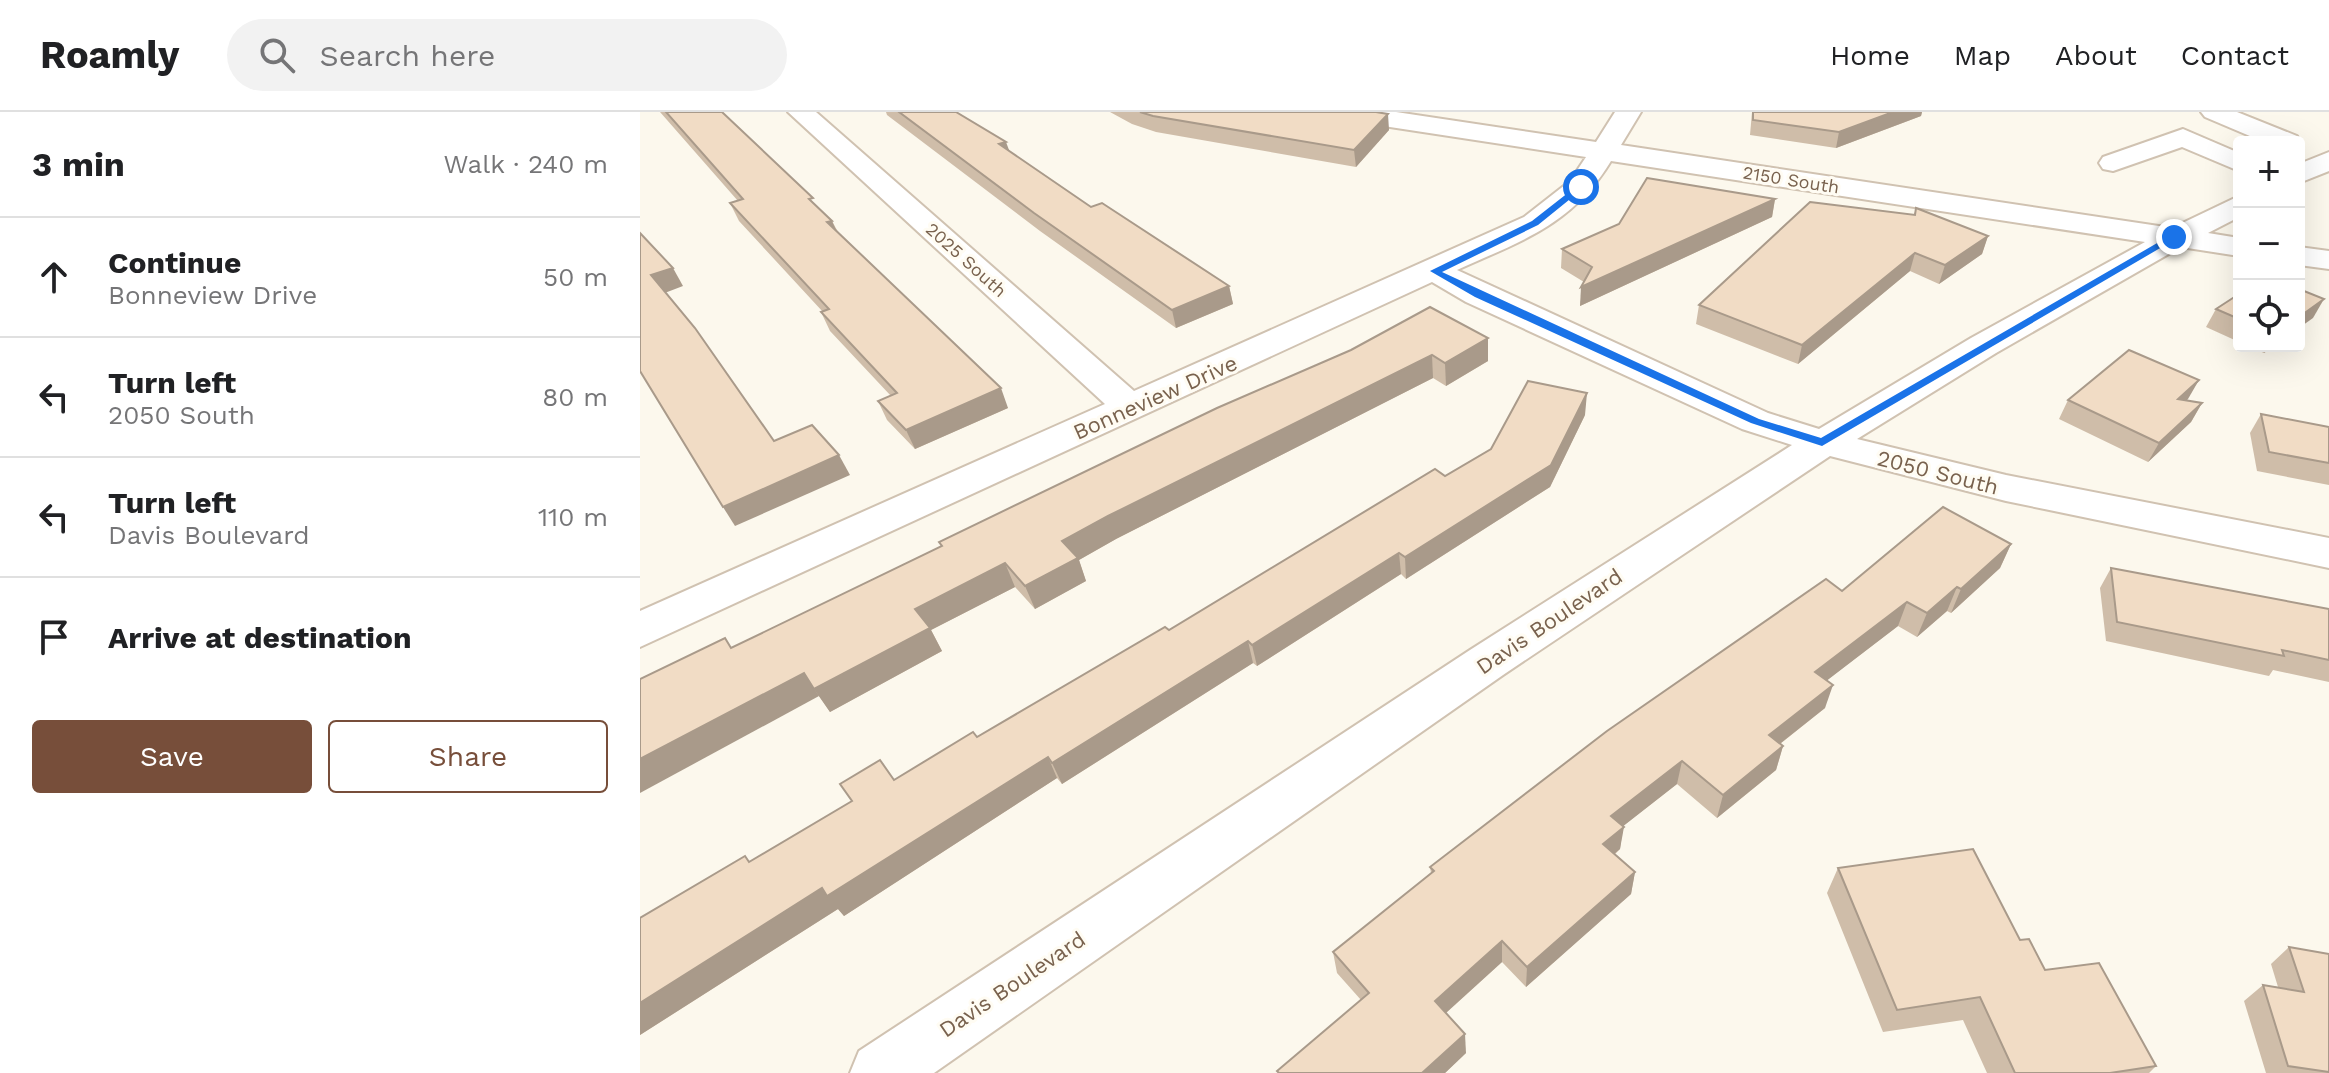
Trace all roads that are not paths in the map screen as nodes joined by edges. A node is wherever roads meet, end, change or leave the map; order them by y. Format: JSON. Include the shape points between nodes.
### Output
{"nodes":[{"id":1,"x":801,"y":112,"type":"edge"},
{"id":2,"x":1344,"y":112,"type":"edge"},
{"id":3,"x":1628,"y":112,"type":"edge"},
{"id":4,"x":2214,"y":112,"type":"edge"},
{"id":5,"x":2272,"y":136,"type":"edge"},
{"id":6,"x":2305,"y":149,"type":"edge"},
{"id":7,"x":1604,"y":152,"type":"junction"},
{"id":8,"x":2329,"y":159,"type":"edge"},
{"id":9,"x":2233,"y":160,"type":"edge"},
{"id":10,"x":2113,"y":163,"type":"dead end"},
{"id":11,"x":2305,"y":172,"type":"edge"},
{"id":12,"x":2233,"y":208,"type":"edge"},
{"id":13,"x":2174,"y":237,"type":"junction"},
{"id":14,"x":2233,"y":246,"type":"edge"},
{"id":15,"x":2305,"y":257,"type":"edge"},
{"id":16,"x":2329,"y":260,"type":"edge"},
{"id":17,"x":1435,"y":271,"type":"junction"},
{"id":18,"x":1131,"y":408,"type":"junction"},
{"id":19,"x":1822,"y":442,"type":"junction"},
{"id":20,"x":2329,"y":553,"type":"edge"},
{"id":21,"x":640,"y":630,"type":"edge"},
{"id":22,"x":881,"y":1073,"type":"edge"}],
"edges":[{"from":1,"to":18,"type":"street","name":"2025 South"},
{"from":2,"to":7,"type":"street","name":"2150 South"},
{"from":3,"to":7,"type":"street","name":"Bonneview Drive"},
{"from":4,"to":5,"type":"street"},
{"from":6,"to":8,"type":"street"},
{"from":7,"to":13,"type":"street","name":"2150 South"},
{"from":7,"to":17,"type":"street","name":"Bonneview Drive","via":[[1562,206]]},
{"from":8,"to":11,"type":"street"},
{"from":9,"to":10,"type":"street","via":[[2183,137]]},
{"from":12,"to":13,"type":"street","name":"Davis Boulevard"},
{"from":13,"to":14,"type":"street","name":"2150 South"},
{"from":13,"to":19,"type":"street","name":"Davis Boulevard"},
{"from":15,"to":16,"type":"street"},
{"from":17,"to":18,"type":"street","name":"Bonneview Drive"},
{"from":17,"to":19,"type":"street","name":"2050 South","via":[[1755,421]]},
{"from":18,"to":21,"type":"street","name":"Bonneview Drive"},
{"from":19,"to":20,"type":"street","name":"2050 South","via":[[2006,488]]},
{"from":19,"to":22,"type":"street","name":"Davis Boulevard","via":[[1417,708]]}]}
